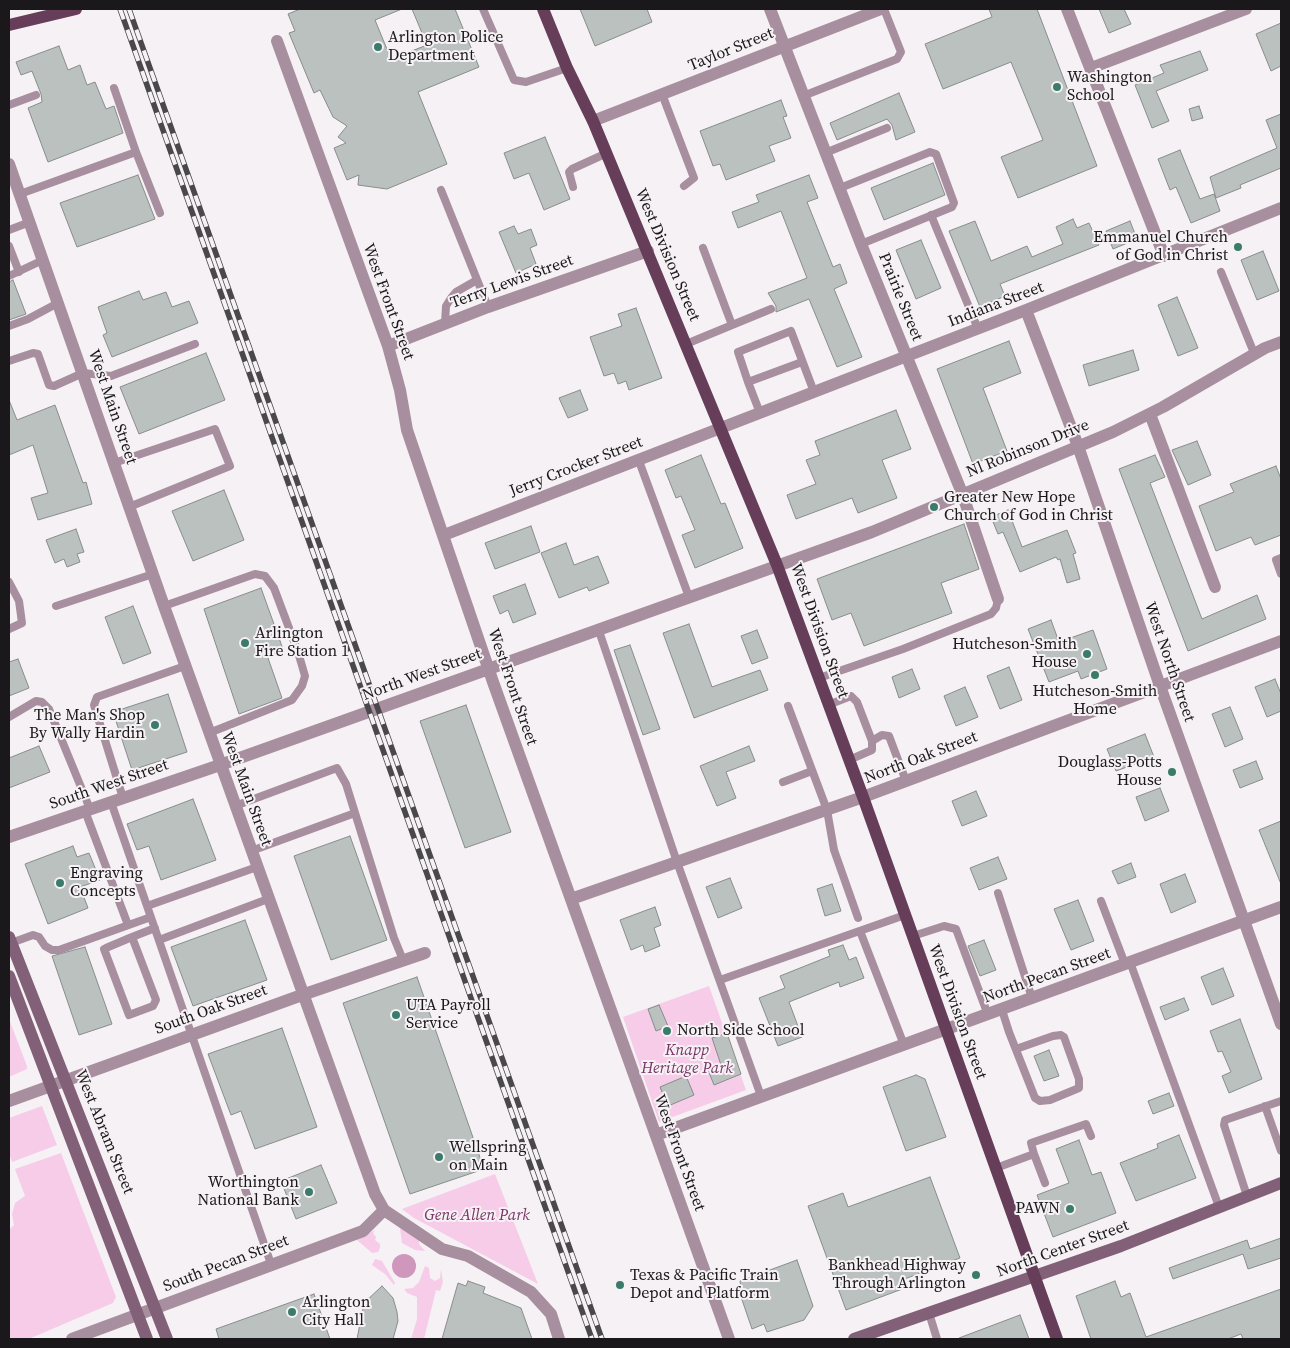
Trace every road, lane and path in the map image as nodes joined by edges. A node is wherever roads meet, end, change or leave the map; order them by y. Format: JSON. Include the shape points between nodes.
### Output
{"nodes":[{"id":1,"x":76,"y":9,"type":"edge"},
{"id":2,"x":483,"y":9,"type":"edge"},
{"id":3,"x":543,"y":9,"type":"edge"},
{"id":4,"x":770,"y":9,"type":"edge"},
{"id":5,"x":883,"y":9,"type":"edge"},
{"id":6,"x":1067,"y":9,"type":"edge"},
{"id":7,"x":1246,"y":9,"type":"edge"},
{"id":8,"x":9,"y":25,"type":"edge"},
{"id":9,"x":277,"y":42,"type":"dead end"},
{"id":10,"x":784,"y":46,"type":"junction"},
{"id":11,"x":567,"y":68,"type":"junction"},
{"id":12,"x":1091,"y":68,"type":"junction"},
{"id":13,"x":114,"y":88,"type":"dead end"},
{"id":14,"x":662,"y":94,"type":"junction"},
{"id":15,"x":36,"y":95,"type":"dead end"},
{"id":16,"x":803,"y":96,"type":"junction"},
{"id":17,"x":9,"y":105,"type":"edge"},
{"id":18,"x":593,"y":121,"type":"junction"},
{"id":19,"x":887,"y":128,"type":"dead end"},
{"id":20,"x":136,"y":152,"type":"junction"},
{"id":21,"x":825,"y":152,"type":"junction"},
{"id":22,"x":607,"y":153,"type":"junction"},
{"id":23,"x":9,"y":164,"type":"edge"},
{"id":24,"x":11,"y":179,"type":"edge"},
{"id":25,"x":684,"y":186,"type":"dead end"},
{"id":26,"x":573,"y":187,"type":"dead end"},
{"id":27,"x":840,"y":188,"type":"junction"},
{"id":28,"x":441,"y":190,"type":"dead end"},
{"id":29,"x":20,"y":194,"type":"junction"},
{"id":30,"x":1281,"y":208,"type":"edge"},
{"id":31,"x":160,"y":213,"type":"dead end"},
{"id":32,"x":931,"y":215,"type":"junction"},
{"id":33,"x":30,"y":222,"type":"junction"},
{"id":34,"x":9,"y":230,"type":"edge"},
{"id":35,"x":861,"y":244,"type":"junction"},
{"id":36,"x":9,"y":246,"type":"edge"},
{"id":37,"x":703,"y":248,"type":"dead end"},
{"id":38,"x":648,"y":251,"type":"junction"},
{"id":39,"x":1164,"y":256,"type":"junction"},
{"id":40,"x":42,"y":260,"type":"junction"},
{"id":41,"x":19,"y":272,"type":"junction"},
{"id":42,"x":1221,"y":272,"type":"dead end"},
{"id":43,"x":9,"y":276,"type":"edge"},
{"id":44,"x":477,"y":280,"type":"junction"},
{"id":45,"x":58,"y":303,"type":"junction"},
{"id":46,"x":488,"y":307,"type":"junction"},
{"id":47,"x":771,"y":309,"type":"dead end"},
{"id":48,"x":1026,"y":310,"type":"junction"},
{"id":49,"x":445,"y":323,"type":"junction"},
{"id":50,"x":732,"y":325,"type":"junction"},
{"id":51,"x":9,"y":326,"type":"edge"},
{"id":52,"x":978,"y":329,"type":"junction"},
{"id":53,"x":1281,"y":342,"type":"edge"},
{"id":54,"x":195,"y":344,"type":"dead end"},
{"id":55,"x":686,"y":344,"type":"junction"},
{"id":56,"x":388,"y":346,"type":"junction"},
{"id":57,"x":1254,"y":354,"type":"junction"},
{"id":58,"x":906,"y":356,"type":"junction"},
{"id":59,"x":9,"y":361,"type":"edge"},
{"id":60,"x":802,"y":362,"type":"junction"},
{"id":61,"x":83,"y":373,"type":"junction"},
{"id":62,"x":748,"y":382,"type":"junction"},
{"id":63,"x":814,"y":392,"type":"junction"},
{"id":64,"x":760,"y":413,"type":"junction"},
{"id":65,"x":1150,"y":414,"type":"junction"},
{"id":66,"x":720,"y":428,"type":"junction"},
{"id":67,"x":1078,"y":446,"type":"junction"},
{"id":68,"x":639,"y":461,"type":"junction"},
{"id":69,"x":114,"y":463,"type":"junction"},
{"id":70,"x":962,"y":493,"type":"junction"},
{"id":71,"x":129,"y":507,"type":"junction"},
{"id":72,"x":444,"y":535,"type":"junction"},
{"id":73,"x":1281,"y":558,"type":"edge"},
{"id":74,"x":777,"y":566,"type":"junction"},
{"id":75,"x":153,"y":574,"type":"junction"},
{"id":76,"x":1281,"y":574,"type":"edge"},
{"id":77,"x":9,"y":582,"type":"edge"},
{"id":78,"x":1214,"y":587,"type":"dead end"},
{"id":79,"x":689,"y":597,"type":"junction"},
{"id":80,"x":998,"y":599,"type":"joint"},
{"id":81,"x":56,"y":606,"type":"dead end"},
{"id":82,"x":164,"y":606,"type":"junction"},
{"id":83,"x":9,"y":629,"type":"edge"},
{"id":84,"x":599,"y":630,"type":"junction"},
{"id":85,"x":1281,"y":641,"type":"edge"},
{"id":86,"x":185,"y":666,"type":"junction"},
{"id":87,"x":488,"y":668,"type":"junction"},
{"id":88,"x":819,"y":678,"type":"junction"},
{"id":89,"x":1160,"y":686,"type":"junction"},
{"id":90,"x":828,"y":705,"type":"junction"},
{"id":91,"x":788,"y":706,"type":"dead end"},
{"id":92,"x":9,"y":717,"type":"edge"},
{"id":93,"x":209,"y":733,"type":"junction"},
{"id":94,"x":872,"y":741,"type":"junction"},
{"id":95,"x":849,"y":760,"type":"junction"},
{"id":96,"x":220,"y":765,"type":"junction"},
{"id":97,"x":812,"y":771,"type":"junction"},
{"id":98,"x":906,"y":781,"type":"junction"},
{"id":99,"x":783,"y":782,"type":"dead end"},
{"id":100,"x":863,"y":797,"type":"junction"},
{"id":101,"x":117,"y":800,"type":"junction"},
{"id":102,"x":235,"y":806,"type":"junction"},
{"id":103,"x":87,"y":810,"type":"junction"},
{"id":104,"x":827,"y":810,"type":"junction"},
{"id":105,"x":355,"y":813,"type":"junction"},
{"id":106,"x":9,"y":837,"type":"edge"},
{"id":107,"x":251,"y":851,"type":"junction"},
{"id":108,"x":677,"y":862,"type":"junction"},
{"id":109,"x":257,"y":867,"type":"junction"},
{"id":110,"x":998,"y":893,"type":"dead end"},
{"id":111,"x":571,"y":899,"type":"junction"},
{"id":112,"x":268,"y":900,"type":"junction"},
{"id":113,"x":1101,"y":902,"type":"dead end"},
{"id":114,"x":147,"y":906,"type":"junction"},
{"id":115,"x":1281,"y":907,"type":"edge"},
{"id":116,"x":905,"y":915,"type":"junction"},
{"id":117,"x":151,"y":917,"type":"junction"},
{"id":118,"x":858,"y":918,"type":"dead end"},
{"id":119,"x":1243,"y":920,"type":"junction"},
{"id":120,"x":128,"y":926,"type":"junction"},
{"id":121,"x":155,"y":928,"type":"junction"},
{"id":122,"x":860,"y":931,"type":"junction"},
{"id":123,"x":913,"y":936,"type":"junction"},
{"id":124,"x":132,"y":937,"type":"junction"},
{"id":125,"x":10,"y":940,"type":"edge"},
{"id":126,"x":159,"y":940,"type":"junction"},
{"id":127,"x":425,"y":953,"type":"dead end"},
{"id":128,"x":403,"y":960,"type":"junction"},
{"id":129,"x":1128,"y":963,"type":"junction"},
{"id":130,"x":9,"y":976,"type":"edge"},
{"id":131,"x":720,"y":980,"type":"junction"},
{"id":132,"x":302,"y":994,"type":"junction"},
{"id":133,"x":1032,"y":998,"type":"junction"},
{"id":134,"x":1002,"y":1010,"type":"junction"},
{"id":135,"x":988,"y":1015,"type":"junction"},
{"id":136,"x":1281,"y":1024,"type":"edge"},
{"id":137,"x":947,"y":1030,"type":"junction"},
{"id":138,"x":191,"y":1035,"type":"junction"},
{"id":139,"x":904,"y":1045,"type":"junction"},
{"id":140,"x":1016,"y":1049,"type":"junction"},
{"id":141,"x":66,"y":1080,"type":"junction"},
{"id":142,"x":52,"y":1086,"type":"junction"},
{"id":143,"x":761,"y":1096,"type":"junction"},
{"id":144,"x":9,"y":1101,"type":"edge"},
{"id":145,"x":1281,"y":1101,"type":"edge"},
{"id":146,"x":1265,"y":1106,"type":"junction"},
{"id":147,"x":656,"y":1135,"type":"junction"},
{"id":148,"x":1091,"y":1136,"type":"dead end"},
{"id":149,"x":1281,"y":1151,"type":"edge"},
{"id":150,"x":1034,"y":1154,"type":"junction"},
{"id":151,"x":996,"y":1168,"type":"junction"},
{"id":152,"x":1044,"y":1182,"type":"dead end"},
{"id":153,"x":1281,"y":1183,"type":"edge"},
{"id":154,"x":1247,"y":1196,"type":"junction"},
{"id":155,"x":1218,"y":1207,"type":"junction"},
{"id":156,"x":384,"y":1210,"type":"junction"},
{"id":157,"x":271,"y":1264,"type":"junction"},
{"id":158,"x":1036,"y":1276,"type":"junction"},
{"id":159,"x":156,"y":1308,"type":"junction"},
{"id":160,"x":138,"y":1314,"type":"junction"},
{"id":161,"x":929,"y":1314,"type":"junction"},
{"id":162,"x":72,"y":1339,"type":"edge"},
{"id":163,"x":147,"y":1339,"type":"edge"},
{"id":164,"x":167,"y":1339,"type":"edge"},
{"id":165,"x":559,"y":1339,"type":"edge"},
{"id":166,"x":728,"y":1339,"type":"edge"},
{"id":167,"x":854,"y":1339,"type":"edge"},
{"id":168,"x":937,"y":1339,"type":"edge"},
{"id":169,"x":1057,"y":1339,"type":"edge"}],
"edges":[{"from":1,"to":8,"type":"main road"},
{"from":2,"to":11,"type":"lane","via":[[514,80],[526,82]]},
{"from":3,"to":11,"type":"main road","name":"West Division Street"},
{"from":4,"to":10,"type":"street","name":"Prairie Street"},
{"from":5,"to":10,"type":"street","name":"Taylor Street"},
{"from":5,"to":16,"type":"lane","via":[[900,52],[897,59]]},
{"from":6,"to":12,"type":"street"},
{"from":7,"to":12,"type":"street"},
{"from":9,"to":56,"type":"street","name":"West Front Street"},
{"from":10,"to":14,"type":"street","name":"Taylor Street"},
{"from":10,"to":16,"type":"street","name":"Prairie Street"},
{"from":11,"to":18,"type":"main road","name":"West Division Street"},
{"from":12,"to":39,"type":"street"},
{"from":13,"to":20,"type":"lane"},
{"from":14,"to":18,"type":"street","name":"Taylor Street"},
{"from":14,"to":25,"type":"lane","via":[[694,178]]},
{"from":15,"to":17,"type":"lane"},
{"from":16,"to":21,"type":"street","name":"Prairie Street"},
{"from":18,"to":22,"type":"main road","name":"West Division Street"},
{"from":19,"to":21,"type":"lane"},
{"from":20,"to":29,"type":"lane"},
{"from":20,"to":31,"type":"lane"},
{"from":21,"to":27,"type":"street","name":"Prairie Street"},
{"from":22,"to":26,"type":"lane","via":[[572,169],[569,172]]},
{"from":22,"to":38,"type":"main road","name":"West Division Street"},
{"from":23,"to":24,"type":"street","name":"West Main Street"},
{"from":24,"to":29,"type":"street","name":"West Main Street"},
{"from":27,"to":32,"type":"lane","via":[[930,152],[936,154],[954,203],[952,207]]},
{"from":27,"to":35,"type":"street","name":"Prairie Street"},
{"from":28,"to":44,"type":"lane"},
{"from":29,"to":33,"type":"street","name":"West Main Street"},
{"from":30,"to":39,"type":"street","name":"Indiana Street"},
{"from":32,"to":35,"type":"lane"},
{"from":32,"to":52,"type":"lane"},
{"from":33,"to":34,"type":"lane"},
{"from":33,"to":40,"type":"street","name":"West Main Street"},
{"from":35,"to":58,"type":"street","name":"Prairie Street"},
{"from":36,"to":41,"type":"lane"},
{"from":37,"to":50,"type":"lane"},
{"from":38,"to":46,"type":"street","name":"Terry Lewis Street"},
{"from":38,"to":55,"type":"main road","name":"West Division Street"},
{"from":39,"to":48,"type":"street","name":"Indiana Street"},
{"from":40,"to":41,"type":"lane"},
{"from":40,"to":45,"type":"street","name":"West Main Street"},
{"from":41,"to":43,"type":"lane"},
{"from":42,"to":57,"type":"lane"},
{"from":44,"to":46,"type":"lane"},
{"from":44,"to":49,"type":"lane","via":[[451,298],[446,306]]},
{"from":45,"to":51,"type":"lane"},
{"from":45,"to":61,"type":"street","name":"West Main Street"},
{"from":46,"to":49,"type":"street","name":"Terry Lewis Street"},
{"from":47,"to":50,"type":"lane"},
{"from":48,"to":52,"type":"street","name":"Indiana Street"},
{"from":48,"to":67,"type":"street","name":"West North Street"},
{"from":49,"to":56,"type":"street","name":"Terry Lewis Street"},
{"from":50,"to":55,"type":"lane"},
{"from":52,"to":58,"type":"street","name":"Indiana Street"},
{"from":53,"to":57,"type":"street","name":"Nl Robinson Drive"},
{"from":54,"to":61,"type":"lane","via":[[111,376]]},
{"from":55,"to":66,"type":"main road","name":"West Division Street"},
{"from":56,"to":72,"type":"street","name":"West Front Street","via":[[407,430]]},
{"from":57,"to":65,"type":"street","name":"Nl Robinson Drive"},
{"from":58,"to":63,"type":"street","name":"Indiana Street"},
{"from":58,"to":70,"type":"street","name":"Prairie Street"},
{"from":59,"to":61,"type":"lane","via":[[38,354],[49,385],[54,386]]},
{"from":60,"to":62,"type":"lane"},
{"from":60,"to":62,"type":"lane","via":[[791,331],[738,352]]},
{"from":60,"to":63,"type":"lane"},
{"from":61,"to":69,"type":"street","name":"West Main Street"},
{"from":62,"to":64,"type":"lane"},
{"from":63,"to":64,"type":"street","name":"Indiana Street"},
{"from":64,"to":66,"type":"street","name":"Indiana Street"},
{"from":65,"to":67,"type":"street","name":"Nl Robinson Drive"},
{"from":65,"to":78,"type":"street"},
{"from":66,"to":68,"type":"street","name":"Jerry Crocker Street"},
{"from":66,"to":74,"type":"main road","name":"West Division Street"},
{"from":67,"to":70,"type":"street","name":"Nl Robinson Drive"},
{"from":67,"to":89,"type":"street","name":"West North Street"},
{"from":68,"to":72,"type":"street","name":"Jerry Crocker Street"},
{"from":68,"to":79,"type":"lane"},
{"from":69,"to":71,"type":"street","name":"West Main Street"},
{"from":69,"to":71,"type":"lane","via":[[215,429],[230,466]]},
{"from":70,"to":74,"type":"street","name":"Nl Robinson Drive","via":[[872,532]]},
{"from":70,"to":80,"type":"street","name":"Prairie Street"},
{"from":71,"to":75,"type":"street","name":"West Main Street"},
{"from":72,"to":87,"type":"street","name":"West Front Street"},
{"from":73,"to":76,"type":"lane","via":[[1276,560]]},
{"from":74,"to":79,"type":"street","name":"North West Street"},
{"from":74,"to":88,"type":"main road","name":"West Division Street"},
{"from":75,"to":81,"type":"lane"},
{"from":75,"to":82,"type":"street","name":"West Main Street"},
{"from":77,"to":83,"type":"lane","via":[[19,601],[22,623]]},
{"from":79,"to":84,"type":"street","name":"North West Street"},
{"from":80,"to":88,"type":"lane","via":[[991,614]]},
{"from":82,"to":86,"type":"street","name":"West Main Street"},
{"from":82,"to":93,"type":"lane","via":[[255,574],[265,576],[274,588],[298,652],[304,676],[302,686],[292,700]]},
{"from":84,"to":87,"type":"street","name":"North West Street"},
{"from":84,"to":108,"type":"lane"},
{"from":85,"to":89,"type":"street","name":"North Oak Street"},
{"from":86,"to":93,"type":"street","name":"West Main Street"},
{"from":86,"to":101,"type":"lane","via":[[97,697],[94,705]]},
{"from":87,"to":96,"type":"street","name":"North West Street"},
{"from":87,"to":111,"type":"street","name":"West Front Street"},
{"from":88,"to":90,"type":"main road","name":"West Division Street"},
{"from":89,"to":98,"type":"street","name":"North Oak Street"},
{"from":89,"to":119,"type":"street","name":"West North Street"},
{"from":90,"to":94,"type":"lane","via":[[851,696],[857,702]]},
{"from":90,"to":95,"type":"main road","name":"West Division Street"},
{"from":91,"to":97,"type":"lane"},
{"from":92,"to":103,"type":"lane","via":[[36,701],[50,709]]},
{"from":93,"to":96,"type":"street","name":"West Main Street"},
{"from":94,"to":95,"type":"lane","via":[[872,750]]},
{"from":94,"to":98,"type":"lane","via":[[882,735],[889,736]]},
{"from":95,"to":100,"type":"main road","name":"West Division Street"},
{"from":96,"to":101,"type":"street","name":"South West Street"},
{"from":96,"to":102,"type":"street","name":"West Main Street"},
{"from":97,"to":99,"type":"lane"},
{"from":97,"to":104,"type":"lane"},
{"from":98,"to":100,"type":"street","name":"North Oak Street"},
{"from":100,"to":104,"type":"street","name":"North Oak Street"},
{"from":100,"to":116,"type":"main road","name":"West Division Street"},
{"from":101,"to":103,"type":"street","name":"South West Street"},
{"from":101,"to":114,"type":"lane"},
{"from":102,"to":105,"type":"lane","via":[[337,768]]},
{"from":102,"to":107,"type":"street","name":"West Main Street"},
{"from":103,"to":106,"type":"street","name":"South West Street"},
{"from":103,"to":120,"type":"lane"},
{"from":104,"to":108,"type":"street","name":"North Oak Street"},
{"from":104,"to":118,"type":"lane","via":[[834,850]]},
{"from":105,"to":107,"type":"lane"},
{"from":105,"to":128,"type":"lane"},
{"from":107,"to":109,"type":"street","name":"West Main Street"},
{"from":108,"to":111,"type":"street","name":"North Oak Street"},
{"from":108,"to":131,"type":"lane"},
{"from":109,"to":112,"type":"street","name":"West Main Street"},
{"from":109,"to":114,"type":"lane"},
{"from":110,"to":133,"type":"lane"},
{"from":111,"to":147,"type":"street","name":"West Front Street"},
{"from":112,"to":126,"type":"lane"},
{"from":112,"to":132,"type":"street","name":"West Main Street"},
{"from":113,"to":129,"type":"lane"},
{"from":114,"to":117,"type":"lane"},
{"from":115,"to":119,"type":"street","name":"North Pecan Street"},
{"from":116,"to":122,"type":"lane"},
{"from":116,"to":123,"type":"main road","name":"West Division Street"},
{"from":117,"to":120,"type":"lane"},
{"from":117,"to":121,"type":"lane"},
{"from":119,"to":129,"type":"street","name":"North Pecan Street"},
{"from":119,"to":136,"type":"street","name":"West North Street"},
{"from":120,"to":125,"type":"lane","via":[[59,950],[45,946],[33,935]]},
{"from":121,"to":124,"type":"lane"},
{"from":121,"to":126,"type":"lane"},
{"from":122,"to":131,"type":"lane"},
{"from":122,"to":139,"type":"lane"},
{"from":123,"to":135,"type":"lane","via":[[944,926],[956,929]]},
{"from":123,"to":137,"type":"main road","name":"West Division Street"},
{"from":124,"to":124,"type":"lane","via":[[104,950],[129,1015],[153,1006],[156,1000]]},
{"from":125,"to":141,"type":"main road","name":"West Abram Street"},
{"from":126,"to":138,"type":"lane"},
{"from":127,"to":128,"type":"street","name":"South Oak Street"},
{"from":128,"to":132,"type":"street","name":"South Oak Street"},
{"from":129,"to":133,"type":"street","name":"North Pecan Street"},
{"from":129,"to":155,"type":"lane"},
{"from":130,"to":142,"type":"main road","name":"West Abram Street"},
{"from":131,"to":143,"type":"lane"},
{"from":132,"to":138,"type":"street","name":"South Oak Street"},
{"from":132,"to":156,"type":"street","name":"West Main Street","via":[[367,1177]]},
{"from":133,"to":134,"type":"street","name":"North Pecan Street"},
{"from":134,"to":135,"type":"street","name":"North Pecan Street"},
{"from":134,"to":140,"type":"lane"},
{"from":135,"to":137,"type":"street","name":"North Pecan Street"},
{"from":137,"to":139,"type":"street","name":"North Pecan Street"},
{"from":137,"to":151,"type":"main road","name":"West Division Street"},
{"from":138,"to":141,"type":"street","name":"South Oak Street"},
{"from":138,"to":157,"type":"lane"},
{"from":139,"to":143,"type":"street","name":"North Pecan Street"},
{"from":140,"to":140,"type":"lane","via":[[1035,1098],[1050,1100],[1079,1088],[1080,1079],[1064,1037],[1053,1036]]},
{"from":141,"to":142,"type":"street","name":"South Oak Street"},
{"from":141,"to":159,"type":"main road","name":"West Abram Street"},
{"from":142,"to":144,"type":"street","name":"South Oak Street"},
{"from":142,"to":160,"type":"main road","name":"West Abram Street"},
{"from":143,"to":147,"type":"street","name":"North Pecan Street"},
{"from":145,"to":146,"type":"lane"},
{"from":146,"to":149,"type":"lane"},
{"from":146,"to":154,"type":"lane","via":[[1225,1120],[1224,1125]]},
{"from":147,"to":166,"type":"street","name":"West Front Street"},
{"from":148,"to":150,"type":"lane","via":[[1086,1124],[1031,1143]]},
{"from":150,"to":151,"type":"lane"},
{"from":150,"to":152,"type":"lane"},
{"from":151,"to":158,"type":"main road","name":"West Division Street"},
{"from":153,"to":154,"type":"main road","name":"North Center Street"},
{"from":154,"to":155,"type":"main road","name":"North Center Street"},
{"from":155,"to":158,"type":"main road","name":"North Center Street"},
{"from":156,"to":157,"type":"street","name":"South Pecan Street","via":[[362,1231]]},
{"from":156,"to":165,"type":"street","name":"West Main Street","via":[[442,1249],[468,1256],[532,1292],[551,1314]]},
{"from":157,"to":159,"type":"street","name":"South Pecan Street"},
{"from":158,"to":161,"type":"main road","name":"North Center Street"},
{"from":158,"to":169,"type":"main road","name":"West Division Street"},
{"from":159,"to":160,"type":"street","name":"South Pecan Street"},
{"from":159,"to":164,"type":"main road","name":"West Abram Street"},
{"from":160,"to":162,"type":"street","name":"South Pecan Street"},
{"from":160,"to":163,"type":"main road","name":"West Abram Street"},
{"from":161,"to":167,"type":"main road","name":"North Center Street"},
{"from":161,"to":168,"type":"lane"}]}
